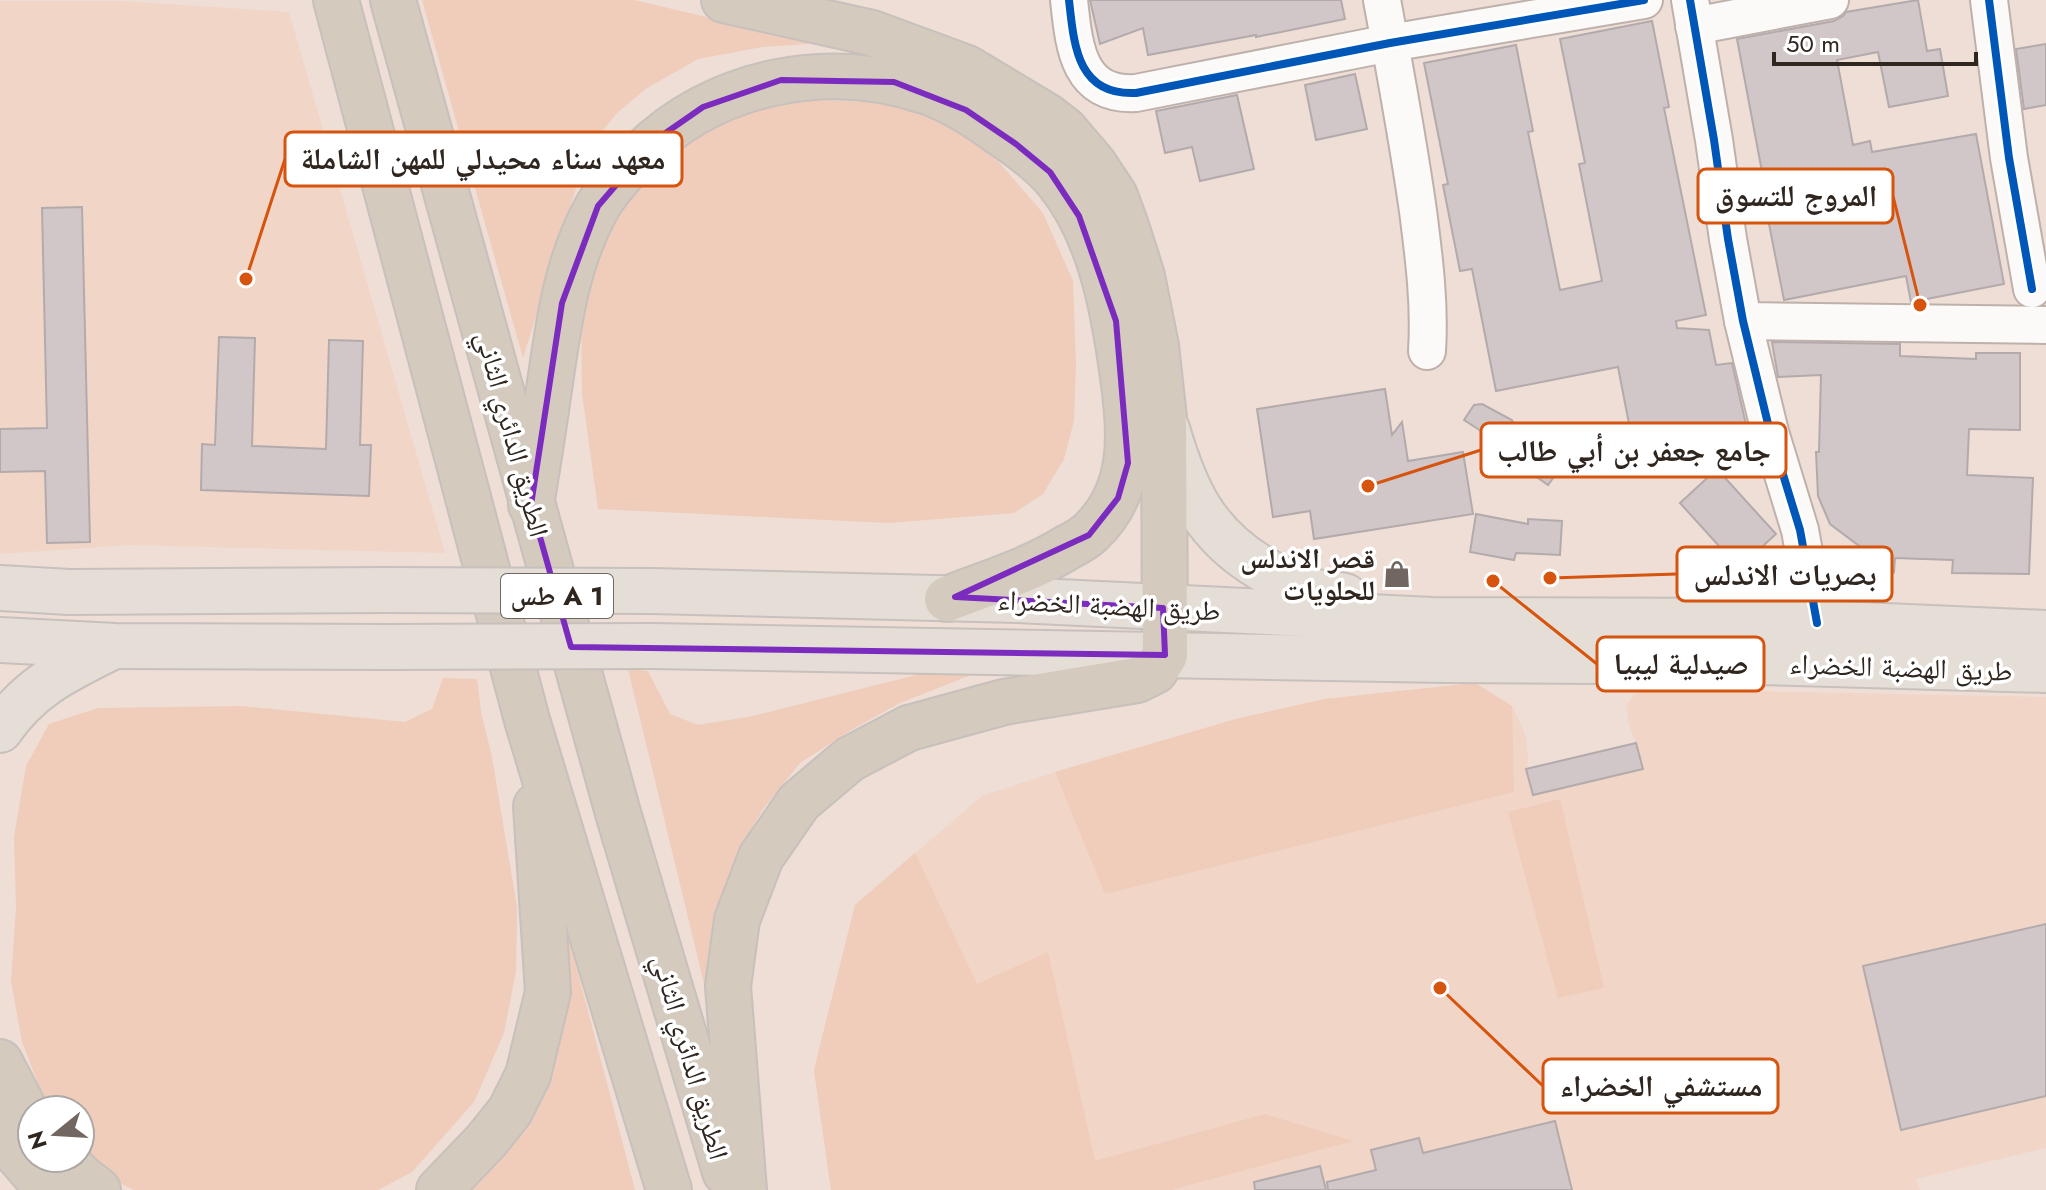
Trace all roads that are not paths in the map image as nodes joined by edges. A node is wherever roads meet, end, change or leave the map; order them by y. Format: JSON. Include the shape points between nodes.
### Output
{"nodes":[{"id":1,"x":336,"y":0,"type":"edge"},
{"id":2,"x":393,"y":0,"type":"edge"},
{"id":3,"x":724,"y":0,"type":"edge"},
{"id":4,"x":1069,"y":0,"type":"edge"},
{"id":5,"x":1382,"y":0,"type":"edge"},
{"id":6,"x":1644,"y":0,"type":"edge"},
{"id":7,"x":1830,"y":0,"type":"edge"},
{"id":8,"x":1989,"y":0,"type":"edge"},
{"id":9,"x":1692,"y":13,"type":"edge"},
{"id":10,"x":1390,"y":43,"type":"junction"},
{"id":11,"x":2039,"y":288,"type":"edge"},
{"id":12,"x":1743,"y":321,"type":"junction"},
{"id":13,"x":2042,"y":325,"type":"edge"},
{"id":14,"x":1427,"y":351,"type":"dead end"},
{"id":15,"x":1164,"y":418,"type":"junction"},
{"id":16,"x":531,"y":505,"type":"junction"},
{"id":17,"x":0,"y":588,"type":"edge"},
{"id":18,"x":947,"y":599,"type":"junction"},
{"id":19,"x":1163,"y":608,"type":"junction"},
{"id":20,"x":1490,"y":620,"type":"junction"},
{"id":21,"x":1817,"y":623,"type":"junction"},
{"id":22,"x":2046,"y":633,"type":"edge"},
{"id":23,"x":0,"y":640,"type":"edge"},
{"id":24,"x":115,"y":646,"type":"junction"},
{"id":25,"x":1165,"y":655,"type":"junction"},
{"id":26,"x":2046,"y":670,"type":"edge"},
{"id":27,"x":527,"y":720,"type":"junction"},
{"id":28,"x":0,"y":730,"type":"edge"},
{"id":29,"x":0,"y":1062,"type":"edge"},
{"id":30,"x":17,"y":1094,"type":"edge"},
{"id":31,"x":0,"y":1134,"type":"edge"},
{"id":32,"x":78,"y":1174,"type":"edge"},
{"id":33,"x":48,"y":1190,"type":"edge"},
{"id":34,"x":98,"y":1190,"type":"edge"},
{"id":35,"x":439,"y":1190,"type":"edge"},
{"id":36,"x":669,"y":1190,"type":"edge"},
{"id":37,"x":730,"y":1190,"type":"edge"},
{"id":38,"x":744,"y":1190,"type":"edge"}],
"edges":[{"from":1,"to":27,"type":"highway","name":"الطريق الدائري الثاني","number":"طس A 1"},
{"from":2,"to":16,"type":"highway","name":"الطريق الدائري الثاني","number":"طس A 1"},
{"from":3,"to":15,"type":"highway","via":[[872,33],[967,68],[1065,130],[1115,196],[1126,226],[1156,346]]},
{"from":4,"to":10,"type":"street","via":[[1084,70],[1105,89],[1124,93]]},
{"from":5,"to":10,"type":"street"},
{"from":6,"to":10,"type":"street"},
{"from":7,"to":9,"type":"street"},
{"from":8,"to":11,"type":"street","via":[[2009,158]]},
{"from":9,"to":12,"type":"street"},
{"from":10,"to":14,"type":"street","via":[[1428,288]]},
{"from":11,"to":13,"type":"street"},
{"from":12,"to":13,"type":"street"},
{"from":12,"to":21,"type":"street","via":[[1800,530]]},
{"from":15,"to":19,"type":"highway"},
{"from":15,"to":20,"type":"main road","via":[[1196,505],[1250,562],[1308,591]]},
{"from":16,"to":18,"type":"highway","via":[[562,303],[577,248],[624,171],[674,125],[741,91],[814,77],[894,82],[966,110],[1034,158],[1060,184],[1097,256],[1116,321],[1126,398],[1128,463],[1118,498],[1089,535],[1050,558]]},
{"from":16,"to":37,"type":"highway","name":"الطريق الدائري الثاني","number":"طس A 1"},
{"from":17,"to":18,"type":"main road","name":"طريق الهضبة الخضراء","bridge":true,"via":[[652,591]]},
{"from":18,"to":19,"type":"main road","name":"طريق الهضبة الخضراء"},
{"from":19,"to":20,"type":"main road","name":"طريق الهضبة الخضراء"},
{"from":19,"to":25,"type":"highway"},
{"from":20,"to":21,"type":"main road","name":"طريق الهضبة الخضراء"},
{"from":21,"to":22,"type":"main road","name":"طريق الهضبة الخضراء"},
{"from":23,"to":24,"type":"main road","name":"طريق الهضبة الخضراء"},
{"from":24,"to":25,"type":"main road","name":"طريق الهضبة الخضراء","bridge":true,"via":[[652,646]]},
{"from":24,"to":28,"type":"main road","via":[[43,684]]},
{"from":25,"to":26,"type":"main road","name":"طريق الهضبة الخضراء"},
{"from":25,"to":38,"type":"highway","via":[[1155,671],[1137,680],[1004,702],[909,728],[850,759],[799,802],[761,857],[737,920],[728,986]]},
{"from":27,"to":35,"type":"highway","via":[[548,992],[528,1075],[510,1111]]},
{"from":27,"to":36,"type":"highway","name":"الطريق الدائري الثاني","number":"طس A 1"},
{"from":29,"to":30,"type":"highway"},
{"from":31,"to":33,"type":"highway"},
{"from":32,"to":34,"type":"highway"}]}
